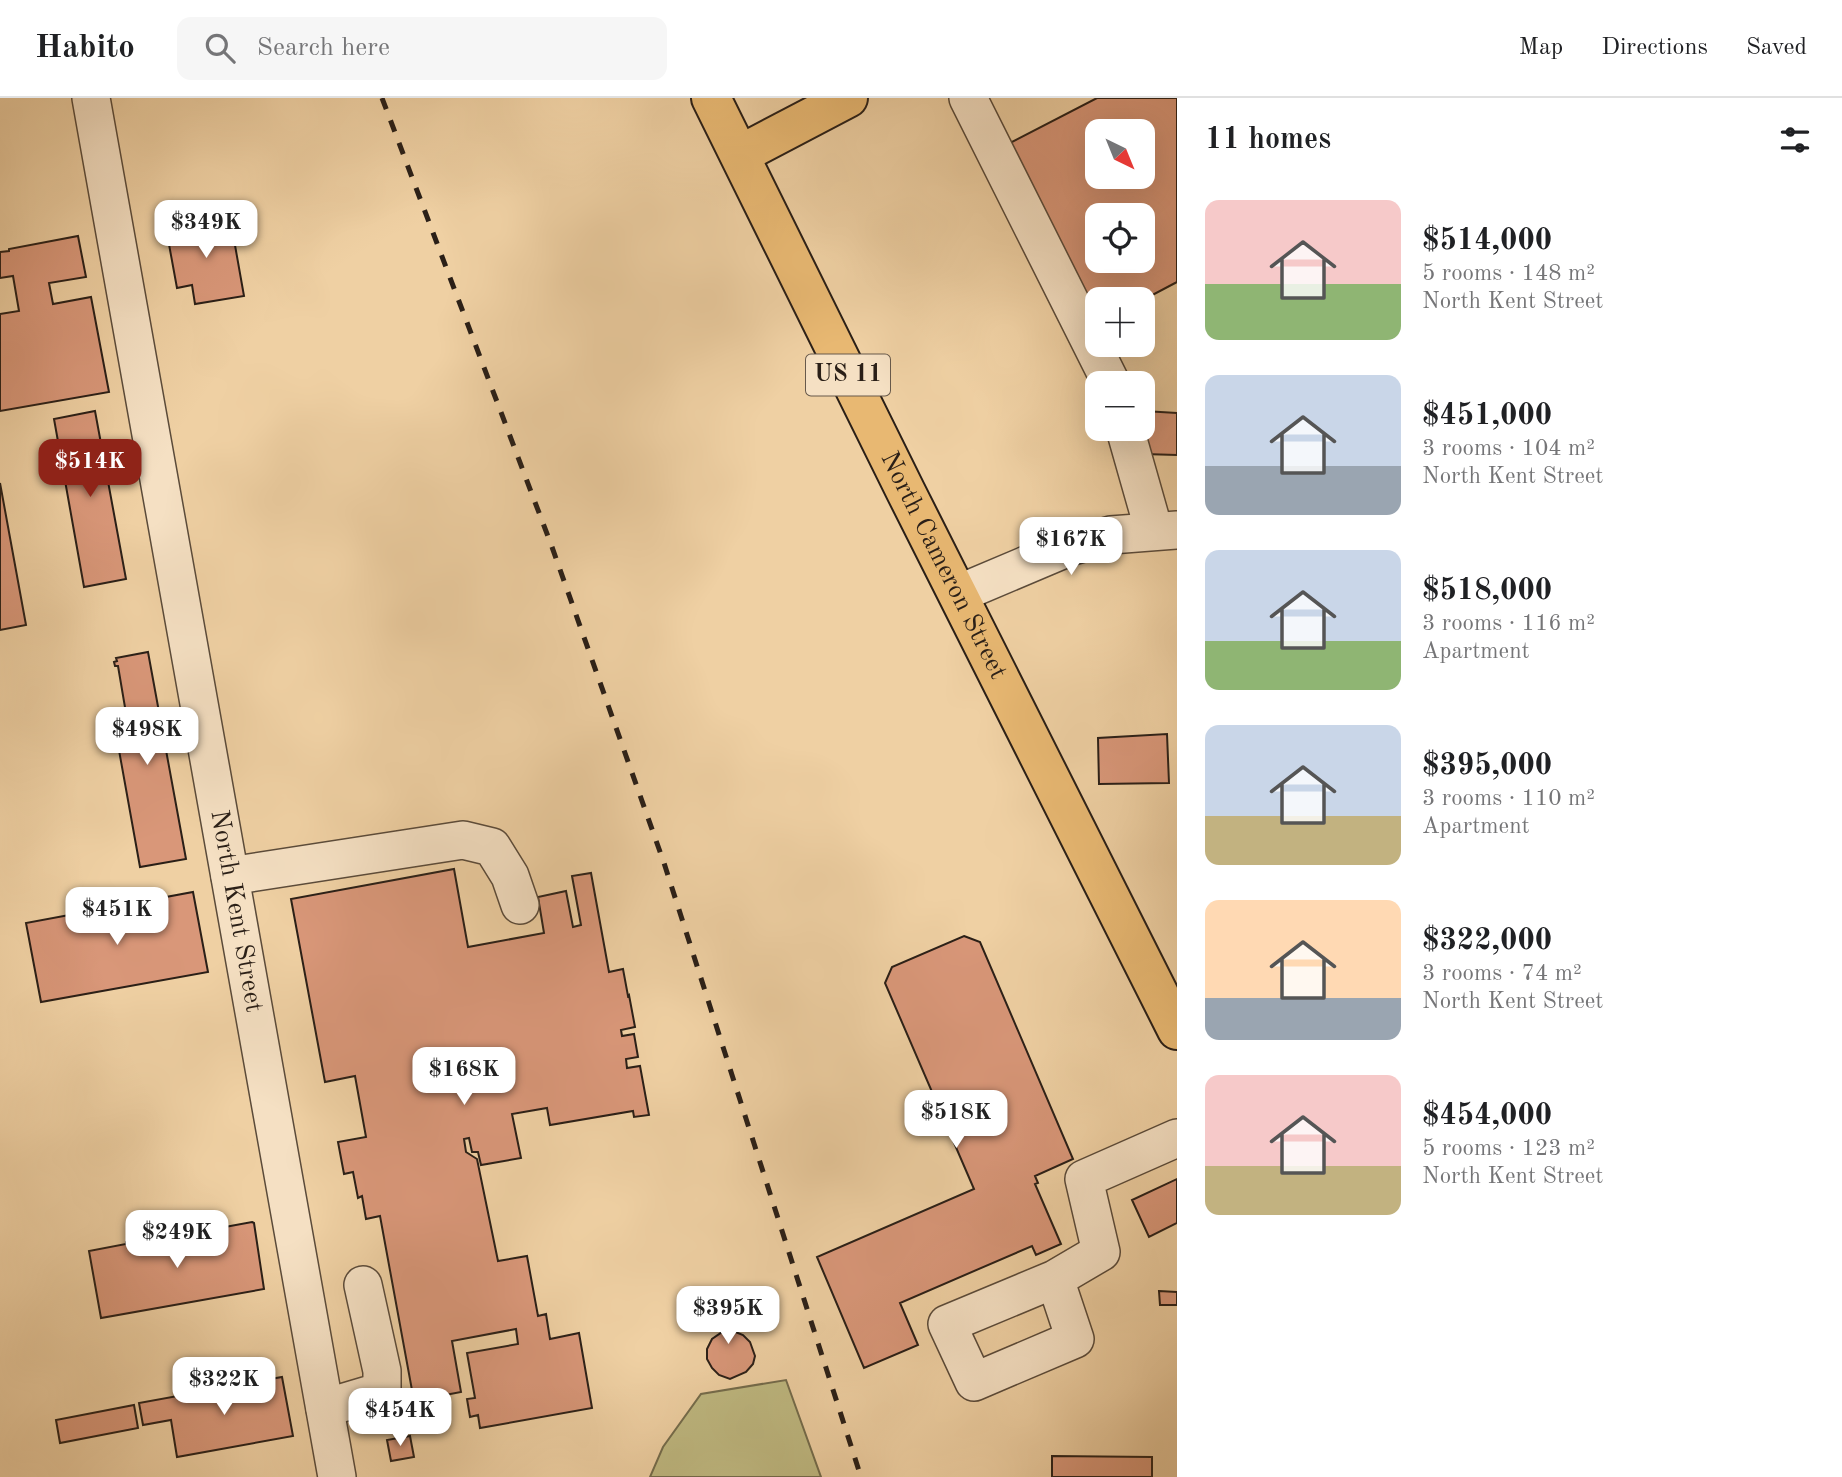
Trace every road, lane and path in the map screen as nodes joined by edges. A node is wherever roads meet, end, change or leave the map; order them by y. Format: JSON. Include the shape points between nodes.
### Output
{"nodes":[{"id":1,"x":91,"y":98,"type":"edge"},
{"id":2,"x":711,"y":98,"type":"edge"},
{"id":3,"x":848,"y":98,"type":"edge"},
{"id":4,"x":968,"y":98,"type":"edge"},
{"id":5,"x":741,"y":155,"type":"junction"},
{"id":6,"x":1105,"y":371,"type":"edge"},
{"id":7,"x":1130,"y":441,"type":"edge"},
{"id":8,"x":1165,"y":531,"type":"edge"},
{"id":9,"x":958,"y":594,"type":"junction"},
{"id":10,"x":230,"y":876,"type":"junction"},
{"id":11,"x":520,"y":905,"type":"dead end"},
{"id":12,"x":1177,"y":1030,"type":"edge"},
{"id":13,"x":1177,"y":1138,"type":"edge"},
{"id":14,"x":1055,"y":1279,"type":"dead end"},
{"id":15,"x":363,"y":1285,"type":"dead end"},
{"id":16,"x":325,"y":1408,"type":"junction"},
{"id":17,"x":337,"y":1477,"type":"edge"}],
"edges":[{"from":1,"to":10,"type":"street","name":"North Kent Street"},
{"from":2,"to":5,"type":"main road","name":"North Cameron Street","number":"US 11"},
{"from":3,"to":5,"type":"main road"},
{"from":4,"to":6,"type":"street"},
{"from":5,"to":9,"type":"main road","name":"North Cameron Street","number":"US 11"},
{"from":7,"to":8,"type":"street"},
{"from":8,"to":9,"type":"street","via":[[1111,535],[1069,547]]},
{"from":9,"to":12,"type":"main road","name":"North Cameron Street","number":"US 11"},
{"from":10,"to":11,"type":"street","via":[[463,839],[492,847],[510,876]]},
{"from":10,"to":16,"type":"street","name":"North Kent Street"},
{"from":13,"to":14,"type":"street","via":[[1084,1179],[1101,1252]]},
{"from":15,"to":16,"type":"street","via":[[382,1371],[382,1391]]},
{"from":16,"to":17,"type":"street","name":"North Kent Street"}]}
